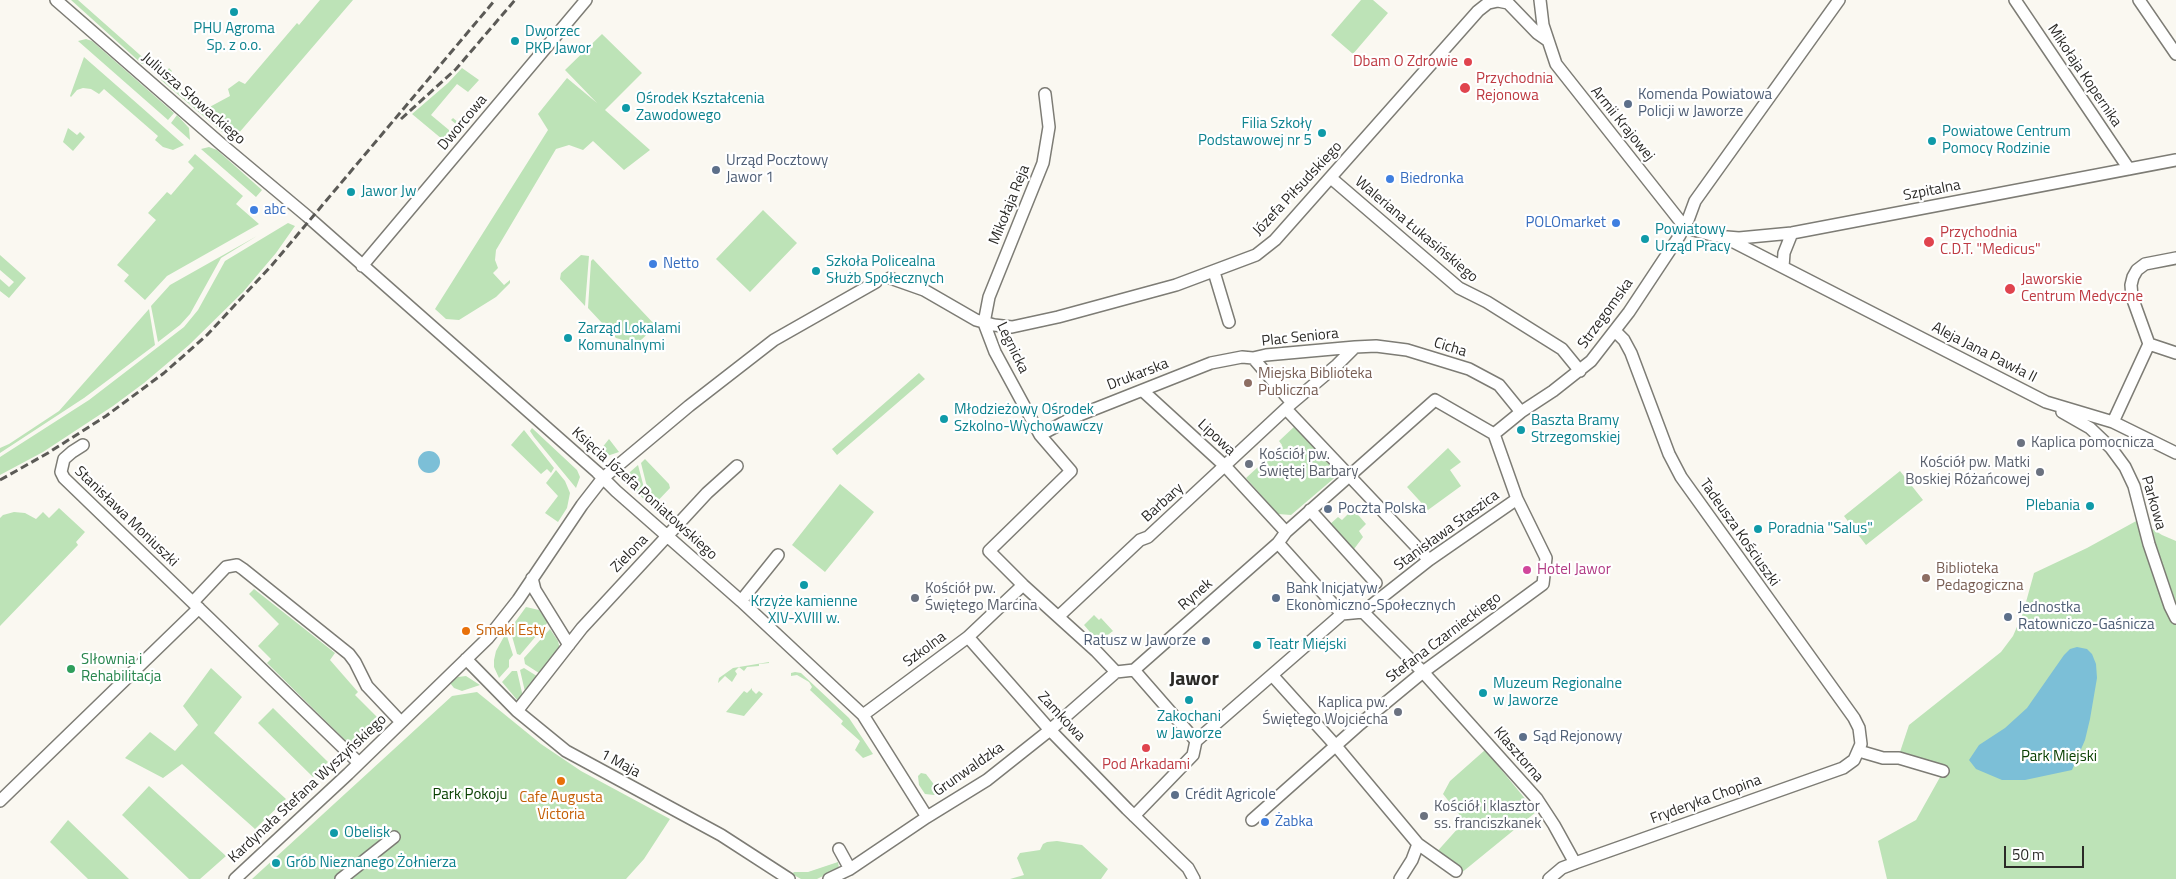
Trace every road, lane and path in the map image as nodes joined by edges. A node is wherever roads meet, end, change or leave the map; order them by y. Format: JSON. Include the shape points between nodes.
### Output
{"nodes":[{"id":1,"x":56,"y":0,"type":"edge"},
{"id":2,"x":586,"y":0,"type":"edge"},
{"id":3,"x":1540,"y":0,"type":"edge"},
{"id":4,"x":1839,"y":0,"type":"edge"},
{"id":5,"x":2015,"y":0,"type":"edge"},
{"id":6,"x":2139,"y":0,"type":"edge"},
{"id":7,"x":1491,"y":1,"type":"edge"},
{"id":8,"x":1547,"y":40,"type":"junction"},
{"id":9,"x":2176,"y":54,"type":"edge"},
{"id":10,"x":1045,"y":94,"type":"dead end"},
{"id":11,"x":2176,"y":160,"type":"edge"},
{"id":12,"x":2129,"y":169,"type":"junction"},
{"id":13,"x":1330,"y":178,"type":"junction"},
{"id":14,"x":1693,"y":205,"type":"junction"},
{"id":15,"x":1670,"y":206,"type":"junction"},
{"id":16,"x":311,"y":219,"type":"joint"},
{"id":17,"x":1684,"y":220,"type":"junction"},
{"id":18,"x":1694,"y":230,"type":"junction"},
{"id":19,"x":1792,"y":233,"type":"junction"},
{"id":20,"x":1680,"y":235,"type":"junction"},
{"id":21,"x":1724,"y":237,"type":"junction"},
{"id":22,"x":2176,"y":258,"type":"edge"},
{"id":23,"x":362,"y":266,"type":"junction"},
{"id":24,"x":1783,"y":267,"type":"junction"},
{"id":25,"x":1214,"y":272,"type":"junction"},
{"id":26,"x":890,"y":278,"type":"dead end"},
{"id":27,"x":876,"y":282,"type":"dead end"},
{"id":28,"x":1229,"y":322,"type":"dead end"},
{"id":29,"x":984,"y":323,"type":"junction"},
{"id":30,"x":1615,"y":331,"type":"junction"},
{"id":31,"x":2150,"y":344,"type":"junction"},
{"id":32,"x":1356,"y":347,"type":"junction"},
{"id":33,"x":2176,"y":353,"type":"edge"},
{"id":34,"x":1253,"y":358,"type":"junction"},
{"id":35,"x":1580,"y":370,"type":"junction"},
{"id":36,"x":1143,"y":391,"type":"junction"},
{"id":37,"x":2046,"y":402,"type":"junction"},
{"id":38,"x":1289,"y":406,"type":"junction"},
{"id":39,"x":1521,"y":412,"type":"junction"},
{"id":40,"x":2113,"y":422,"type":"junction"},
{"id":41,"x":1494,"y":434,"type":"junction"},
{"id":42,"x":1040,"y":435,"type":"junction"},
{"id":43,"x":83,"y":445,"type":"dead end"},
{"id":44,"x":2176,"y":453,"type":"edge"},
{"id":45,"x":737,"y":466,"type":"dead end"},
{"id":46,"x":1225,"y":466,"type":"junction"},
{"id":47,"x":1349,"y":476,"type":"junction"},
{"id":48,"x":603,"y":478,"type":"junction"},
{"id":49,"x":1517,"y":499,"type":"junction"},
{"id":50,"x":1310,"y":510,"type":"junction"},
{"id":51,"x":1286,"y":532,"type":"junction"},
{"id":52,"x":668,"y":536,"type":"junction"},
{"id":53,"x":1278,"y":543,"type":"junction"},
{"id":54,"x":778,"y":555,"type":"dead end"},
{"id":55,"x":1429,"y":560,"type":"junction"},
{"id":56,"x":532,"y":578,"type":"junction"},
{"id":57,"x":1376,"y":583,"type":"dead end"},
{"id":58,"x":1023,"y":585,"type":"junction"},
{"id":59,"x":741,"y":601,"type":"junction"},
{"id":60,"x":196,"y":605,"type":"junction"},
{"id":61,"x":1363,"y":612,"type":"junction"},
{"id":62,"x":1342,"y":614,"type":"junction"},
{"id":63,"x":1059,"y":616,"type":"junction"},
{"id":64,"x":2176,"y":618,"type":"edge"},
{"id":65,"x":968,"y":637,"type":"junction"},
{"id":66,"x":569,"y":645,"type":"junction"},
{"id":67,"x":466,"y":659,"type":"junction"},
{"id":68,"x":1134,"y":670,"type":"junction"},
{"id":69,"x":1116,"y":672,"type":"junction"},
{"id":70,"x":1423,"y":672,"type":"junction"},
{"id":71,"x":1272,"y":675,"type":"junction"},
{"id":72,"x":517,"y":712,"type":"junction"},
{"id":73,"x":863,"y":715,"type":"junction"},
{"id":74,"x":402,"y":722,"type":"junction"},
{"id":75,"x":1050,"y":730,"type":"junction"},
{"id":76,"x":1196,"y":741,"type":"junction"},
{"id":77,"x":1336,"y":746,"type":"junction"},
{"id":78,"x":1859,"y":751,"type":"junction"},
{"id":79,"x":359,"y":763,"type":"junction"},
{"id":80,"x":1943,"y":771,"type":"dead end"},
{"id":81,"x":0,"y":801,"type":"edge"},
{"id":82,"x":1134,"y":816,"type":"junction"},
{"id":83,"x":927,"y":817,"type":"junction"},
{"id":84,"x":1252,"y":820,"type":"dead end"},
{"id":85,"x":394,"y":837,"type":"dead end"},
{"id":86,"x":1418,"y":844,"type":"junction"},
{"id":87,"x":839,"y":849,"type":"dead end"},
{"id":88,"x":1575,"y":863,"type":"junction"},
{"id":89,"x":850,"y":869,"type":"junction"},
{"id":90,"x":1456,"y":871,"type":"dead end"},
{"id":91,"x":778,"y":875,"type":"edge"},
{"id":92,"x":237,"y":878,"type":"edge"},
{"id":93,"x":341,"y":879,"type":"edge"},
{"id":94,"x":789,"y":879,"type":"edge"},
{"id":95,"x":830,"y":879,"type":"edge"},
{"id":96,"x":1194,"y":879,"type":"edge"},
{"id":97,"x":1400,"y":879,"type":"edge"},
{"id":98,"x":1549,"y":879,"type":"edge"}],
"edges":[{"from":1,"to":16,"type":"street","name":"Juliusza Słowackiego"},
{"from":2,"to":23,"type":"street","name":"Dworcowa"},
{"from":3,"to":8,"type":"street","name":"Armii Krajowej"},
{"from":4,"to":14,"type":"street"},
{"from":5,"to":12,"type":"street","name":"Mikołaja Kopernika"},
{"from":6,"to":9,"type":"street"},
{"from":7,"to":8,"type":"street","name":"Armii Krajowej","via":[[1508,3]]},
{"from":7,"to":13,"type":"street","name":"Józefa Piłsudskiego","via":[[1478,11]]},
{"from":8,"to":15,"type":"street","name":"Armii Krajowej","via":[[1559,68]]},
{"from":10,"to":29,"type":"street","name":"Mikołaja Reja","via":[[1049,127],[1043,162],[989,297]]},
{"from":11,"to":12,"type":"street","name":"Szpitalna"},
{"from":12,"to":19,"type":"street","name":"Szpitalna"},
{"from":13,"to":25,"type":"street","name":"Józefa Piłsudskiego","via":[[1275,240],[1256,255]]},
{"from":13,"to":35,"type":"street","name":"Waleriana Łukasińskiego","via":[[1459,288],[1562,349]]},
{"from":14,"to":15,"type":"street"},
{"from":14,"to":17,"type":"street"},
{"from":15,"to":17,"type":"street","name":"Armii Krajowej"},
{"from":16,"to":23,"type":"street","name":"Księcia Józefa Poniatowskiego"},
{"from":17,"to":18,"type":"street","via":[[1693,224]]},
{"from":17,"to":20,"type":"street","via":[[1677,226]]},
{"from":18,"to":20,"type":"street","via":[[1690,236]]},
{"from":18,"to":21,"type":"street","name":"Szpitalna"},
{"from":19,"to":21,"type":"street","name":"Szpitalna"},
{"from":19,"to":24,"type":"street","via":[[1784,253]]},
{"from":20,"to":30,"type":"street","name":"Strzegomska"},
{"from":21,"to":24,"type":"street","name":"Aleja Jana Pawła II"},
{"from":22,"to":31,"type":"street","via":[[2145,264],[2137,270],[2131,285],[2132,297]]},
{"from":23,"to":48,"type":"street","name":"Księcia Józefa Poniatowskiego"},
{"from":24,"to":37,"type":"street","name":"Aleja Jana Pawła II"},
{"from":25,"to":28,"type":"street"},
{"from":25,"to":29,"type":"street","name":"Józefa Piłsudskiego","via":[[1023,326],[1002,327]]},
{"from":26,"to":29,"type":"street","name":"Legnicka","via":[[924,290]]},
{"from":27,"to":48,"type":"street","name":"Kardynała Stefana Wyszyńskiego","via":[[803,322],[762,349]]},
{"from":29,"to":42,"type":"street","name":"Legnicka","via":[[995,352]]},
{"from":30,"to":35,"type":"street","name":"Strzegomska"},
{"from":30,"to":78,"type":"street","name":"Tadeusza Kościuszki","via":[[1631,353],[1669,454],[1681,477],[1854,718],[1861,739]]},
{"from":31,"to":33,"type":"street"},
{"from":31,"to":40,"type":"street"},
{"from":32,"to":34,"type":"street","name":"Plac Seniora"},
{"from":32,"to":38,"type":"street","name":"Plac Seniora"},
{"from":32,"to":39,"type":"street","name":"Cicha","via":[[1407,350],[1469,370],[1499,385]]},
{"from":34,"to":36,"type":"street","name":"Drukarska","via":[[1211,363]]},
{"from":34,"to":38,"type":"street","name":"Plac Seniora"},
{"from":35,"to":39,"type":"street","name":"Strzegomska"},
{"from":36,"to":42,"type":"street","name":"Drukarska","via":[[1123,396]]},
{"from":36,"to":46,"type":"street","name":"Lipowa"},
{"from":37,"to":40,"type":"street","name":"Aleja Jana Pawła II"},
{"from":37,"to":64,"type":"street","name":"Parkowa","via":[[2090,428],[2125,467]]},
{"from":38,"to":46,"type":"street","name":"Barbary"},
{"from":38,"to":47,"type":"street"},
{"from":39,"to":41,"type":"street","name":"Strzegomska"},
{"from":40,"to":44,"type":"street","name":"Aleja Jana Pawła II"},
{"from":41,"to":47,"type":"street","name":"Rynek","via":[[1435,400]]},
{"from":41,"to":49,"type":"street","name":"Stanisława Staszica"},
{"from":42,"to":58,"type":"street","name":"Legnicka","via":[[1071,471],[989,551]]},
{"from":43,"to":60,"type":"street","name":"Stanisława Moniuszki","via":[[64,459],[61,472],[64,478]]},
{"from":45,"to":52,"type":"street","name":"Zielona"},
{"from":46,"to":51,"type":"street","name":"Lipowa"},
{"from":46,"to":63,"type":"street","name":"Barbary"},
{"from":47,"to":50,"type":"street","name":"Rynek"},
{"from":47,"to":55,"type":"street"},
{"from":48,"to":52,"type":"street","name":"Księcia Józefa Poniatowskiego"},
{"from":48,"to":56,"type":"street","name":"Kardynała Stefana Wyszyńskiego"},
{"from":49,"to":55,"type":"street","name":"Stanisława Staszica"},
{"from":49,"to":70,"type":"street","name":"Stefana Czarnieckiego","via":[[1546,558],[1543,584]]},
{"from":50,"to":51,"type":"street","name":"Rynek"},
{"from":50,"to":57,"type":"street"},
{"from":51,"to":53,"type":"street","name":"Rynek"},
{"from":52,"to":59,"type":"street","name":"Księcia Józefa Poniatowskiego"},
{"from":52,"to":66,"type":"street","name":"Zielona"},
{"from":53,"to":62,"type":"street"},
{"from":53,"to":68,"type":"street","name":"Rynek"},
{"from":54,"to":59,"type":"street"},
{"from":55,"to":61,"type":"street","name":"Stanisława Staszica"},
{"from":56,"to":66,"type":"street","via":[[535,590]]},
{"from":56,"to":67,"type":"street","name":"Kardynała Stefana Wyszyńskiego","via":[[501,622]]},
{"from":58,"to":63,"type":"street"},
{"from":58,"to":65,"type":"street","name":"Szkolna"},
{"from":59,"to":73,"type":"street","name":"Księcia Józefa Poniatowskiego"},
{"from":60,"to":74,"type":"street","name":"Kardynała Stefana Wyszyńskiego","via":[[226,567],[243,569],[349,654],[367,686]]},
{"from":60,"to":79,"type":"street","name":"Stanisława Moniuszki"},
{"from":60,"to":81,"type":"street"},
{"from":61,"to":62,"type":"street"},
{"from":61,"to":70,"type":"street","name":"Klasztorna"},
{"from":62,"to":71,"type":"street"},
{"from":63,"to":69,"type":"street"},
{"from":65,"to":73,"type":"street","name":"Szkolna"},
{"from":65,"to":75,"type":"street","name":"Zamkowa"},
{"from":66,"to":72,"type":"street","name":"Zielona"},
{"from":67,"to":72,"type":"street","name":"1 Maja"},
{"from":67,"to":74,"type":"street","name":"Kardynała Stefana Wyszyńskiego"},
{"from":68,"to":69,"type":"street"},
{"from":68,"to":76,"type":"street"},
{"from":69,"to":75,"type":"street","name":"Grunwaldzka"},
{"from":70,"to":77,"type":"street","name":"Stefana Czarnieckiego"},
{"from":70,"to":88,"type":"street","name":"Klasztorna","via":[[1536,799]]},
{"from":71,"to":76,"type":"street"},
{"from":71,"to":77,"type":"street"},
{"from":72,"to":91,"type":"street","name":"1 Maja","via":[[566,751],[720,835]]},
{"from":73,"to":83,"type":"street","name":"Księcia Józefa Poniatowskiego"},
{"from":74,"to":79,"type":"street","name":"Kardynała Stefana Wyszyńskiego"},
{"from":75,"to":82,"type":"street","name":"Zamkowa"},
{"from":75,"to":83,"type":"street","name":"Grunwaldzka","via":[[986,780]]},
{"from":76,"to":82,"type":"street","via":[[1193,755]]},
{"from":77,"to":84,"type":"street","name":"Stefana Czarnieckiego"},
{"from":77,"to":86,"type":"street"},
{"from":78,"to":80,"type":"street"},
{"from":78,"to":88,"type":"street","name":"Fryderyka Chopina","via":[[1843,768]]},
{"from":79,"to":92,"type":"street","name":"Kardynała Stefana Wyszyńskiego"},
{"from":82,"to":96,"type":"street","name":"Zamkowa","via":[[1188,868]]},
{"from":83,"to":89,"type":"street","name":"Grunwaldzka"},
{"from":85,"to":93,"type":"street"},
{"from":86,"to":90,"type":"street"},
{"from":86,"to":97,"type":"street"},
{"from":87,"to":89,"type":"street"},
{"from":88,"to":98,"type":"street","name":"Fryderyka Chopina","via":[[1562,868]]},
{"from":89,"to":95,"type":"street","name":"Grunwaldzka"},
{"from":91,"to":94,"type":"street","name":"1 Maja"}]}
